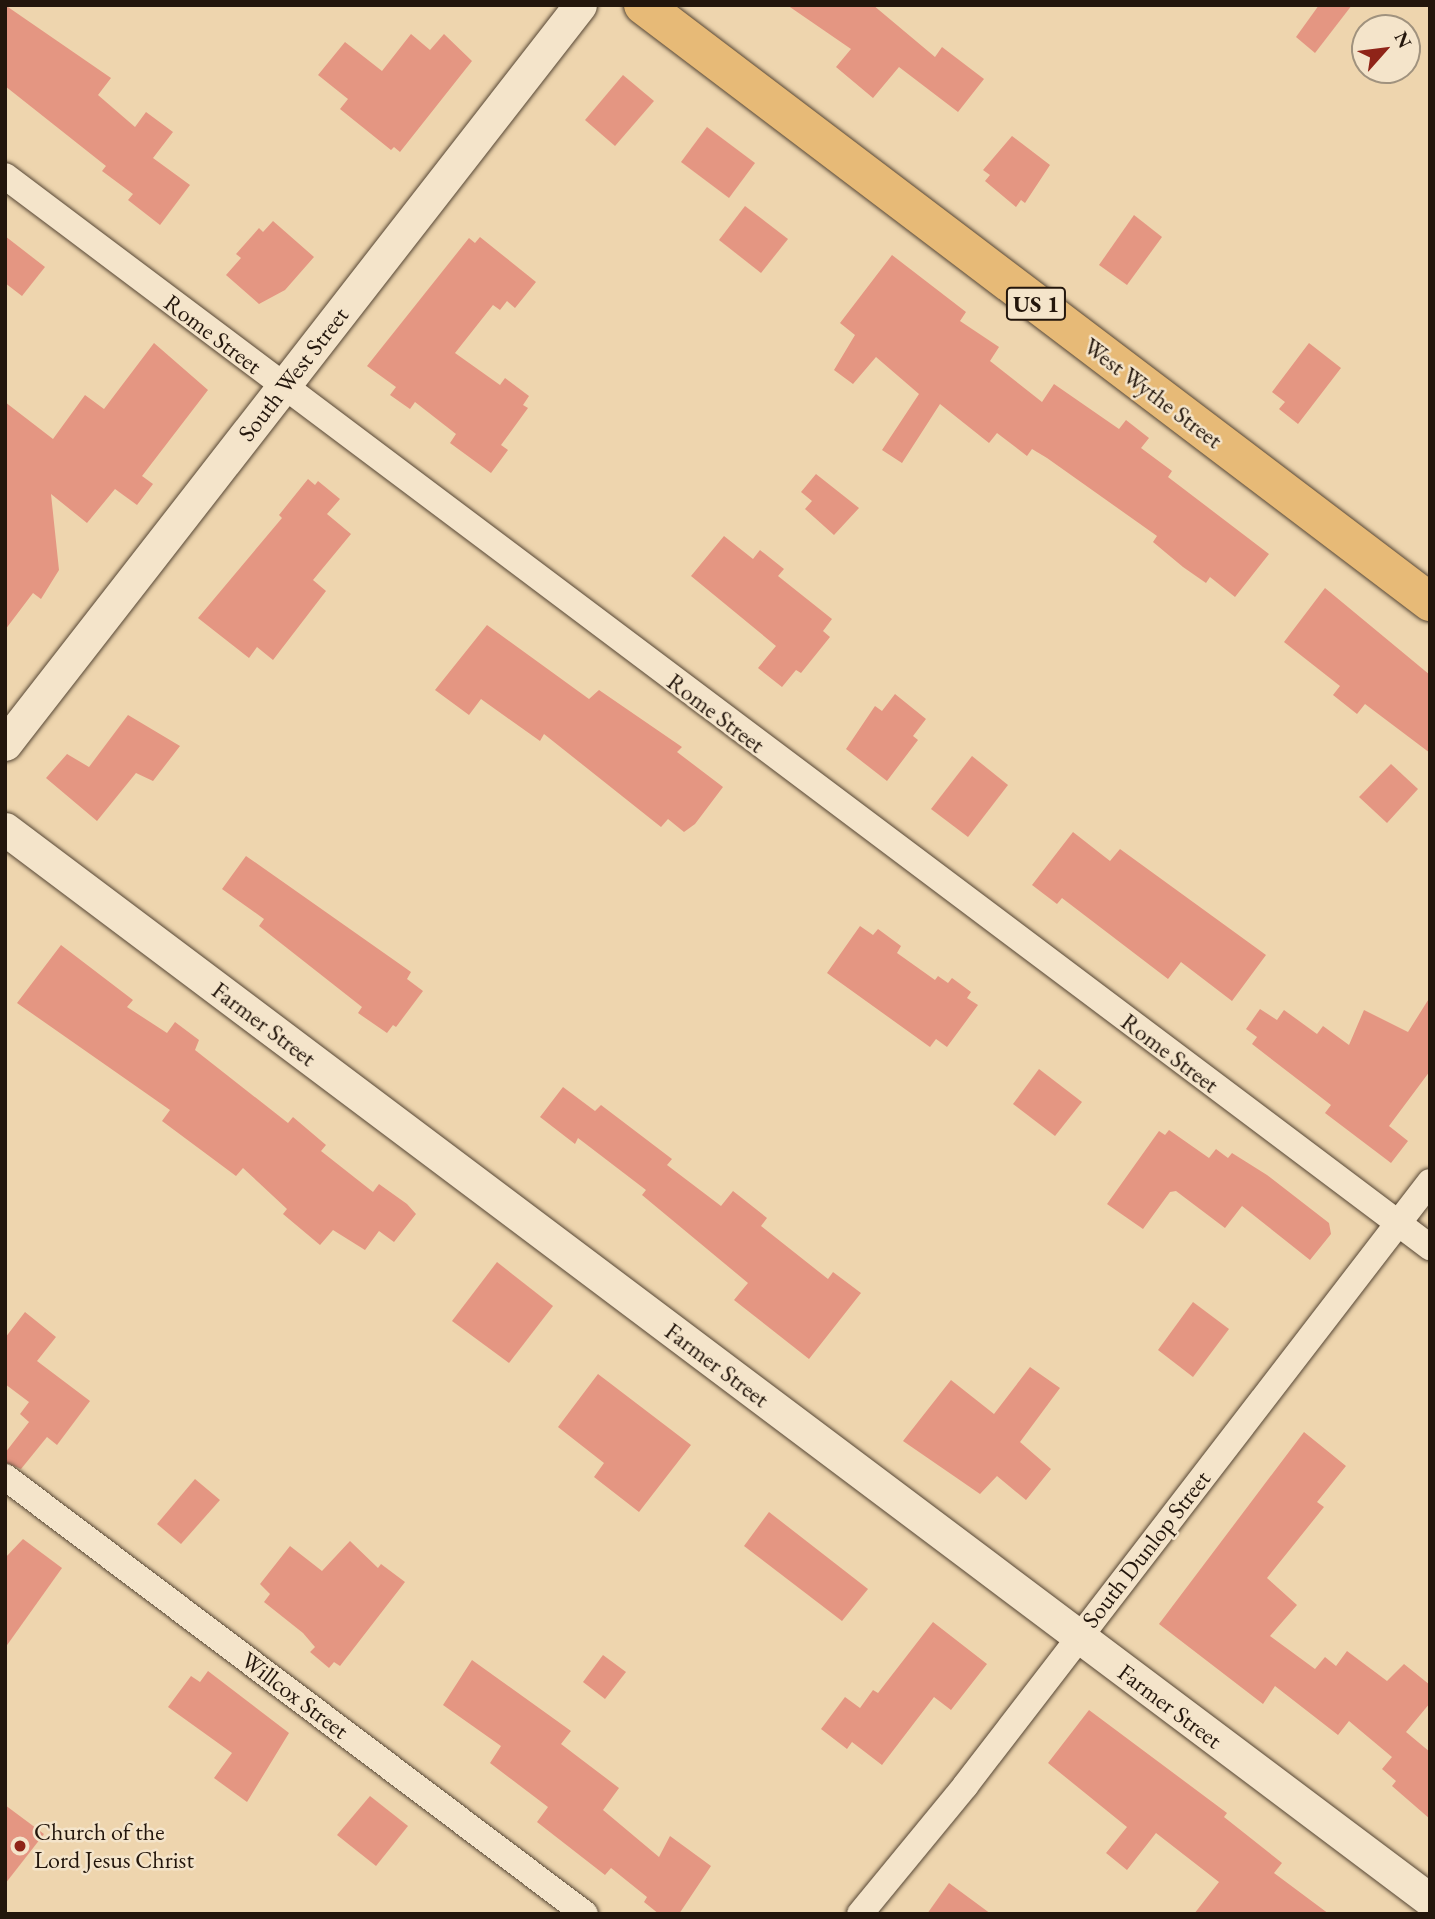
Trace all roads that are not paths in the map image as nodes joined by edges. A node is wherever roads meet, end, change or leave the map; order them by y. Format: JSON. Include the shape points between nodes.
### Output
{"nodes":[{"id":1,"x":580,"y":5,"type":"edge"},
{"id":2,"x":643,"y":5,"type":"edge"},
{"id":3,"x":5,"y":176,"type":"edge"},
{"id":4,"x":283,"y":387,"type":"junction"},
{"id":5,"x":1430,"y":602,"type":"edge"},
{"id":6,"x":5,"y":744,"type":"edge"},
{"id":7,"x":5,"y":829,"type":"edge"},
{"id":8,"x":1430,"y":1182,"type":"edge"},
{"id":9,"x":1397,"y":1223,"type":"junction"},
{"id":10,"x":1430,"y":1247,"type":"edge"},
{"id":11,"x":5,"y":1476,"type":"edge"},
{"id":12,"x":1079,"y":1637,"type":"junction"},
{"id":13,"x":1430,"y":1900,"type":"edge"},
{"id":14,"x":585,"y":1914,"type":"edge"},
{"id":15,"x":860,"y":1914,"type":"edge"}],
"edges":[{"from":1,"to":4,"type":"street","name":"South West Street"},
{"from":2,"to":5,"type":"main road","name":"West Wythe Street","number":"US 1"},
{"from":3,"to":4,"type":"street","name":"Rome Street"},
{"from":4,"to":6,"type":"street","name":"South West Street"},
{"from":4,"to":9,"type":"street","name":"Rome Street"},
{"from":7,"to":12,"type":"street","name":"Farmer Street"},
{"from":8,"to":9,"type":"street","name":"South Dunlop Street"},
{"from":9,"to":10,"type":"street","name":"Rome Street"},
{"from":9,"to":12,"type":"street","name":"South Dunlop Street"},
{"from":11,"to":14,"type":"street","name":"Willcox Street"},
{"from":12,"to":13,"type":"street","name":"Farmer Street"},
{"from":12,"to":15,"type":"street","name":"South Dunlop Street"}]}
